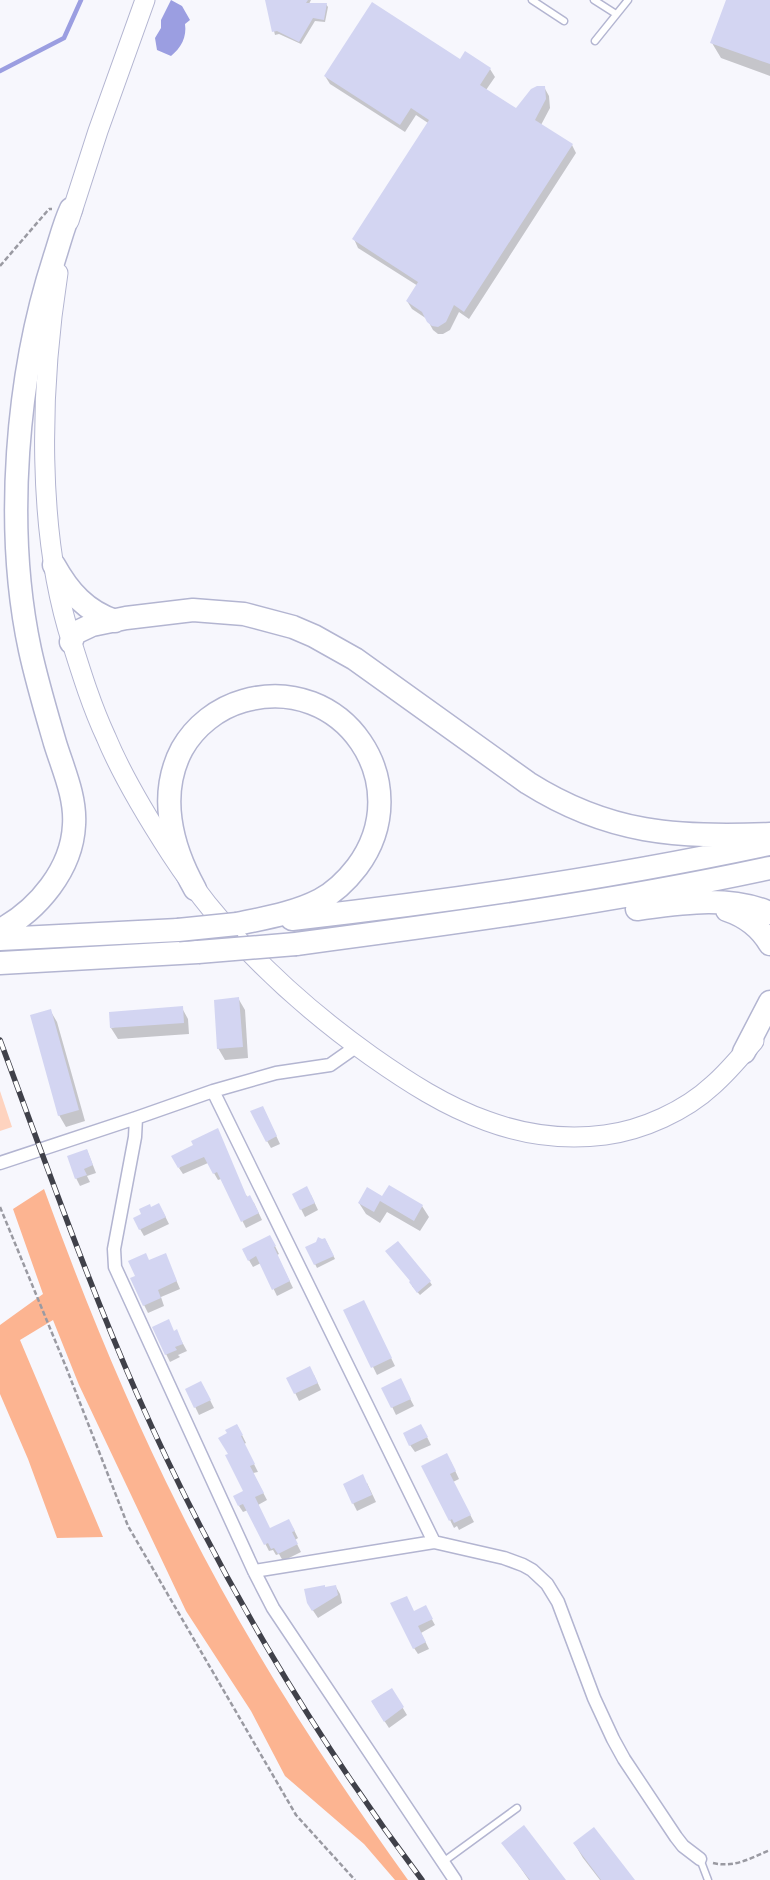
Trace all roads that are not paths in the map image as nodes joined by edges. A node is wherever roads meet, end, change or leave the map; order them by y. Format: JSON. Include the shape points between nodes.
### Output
{"nodes":[{"id":1,"x":145,"y":0,"type":"edge"},
{"id":2,"x":532,"y":0,"type":"edge"},
{"id":3,"x":594,"y":0,"type":"edge"},
{"id":4,"x":628,"y":0,"type":"edge"},
{"id":5,"x":616,"y":14,"type":"junction"},
{"id":6,"x":564,"y":21,"type":"dead end"},
{"id":7,"x":595,"y":41,"type":"dead end"},
{"id":8,"x":71,"y":210,"type":"junction"},
{"id":9,"x":54,"y":565,"type":"junction"},
{"id":10,"x":115,"y":620,"type":"junction"},
{"id":11,"x":71,"y":642,"type":"junction"},
{"id":12,"x":770,"y":834,"type":"edge"},
{"id":13,"x":770,"y":844,"type":"edge"},
{"id":14,"x":770,"y":868,"type":"edge"},
{"id":15,"x":196,"y":889,"type":"junction"},
{"id":16,"x":684,"y":903,"type":"junction"},
{"id":17,"x":770,"y":913,"type":"edge"},
{"id":18,"x":274,"y":919,"type":"junction"},
{"id":19,"x":467,"y":922,"type":"junction"},
{"id":20,"x":0,"y":930,"type":"edge"},
{"id":21,"x":0,"y":939,"type":"edge"},
{"id":22,"x":770,"y":944,"type":"edge"},
{"id":23,"x":0,"y":963,"type":"edge"},
{"id":24,"x":770,"y":1002,"type":"edge"},
{"id":25,"x":770,"y":1024,"type":"edge"},
{"id":26,"x":357,"y":1046,"type":"junction"},
{"id":27,"x":744,"y":1052,"type":"junction"},
{"id":28,"x":213,"y":1090,"type":"junction"},
{"id":29,"x":136,"y":1118,"type":"junction"},
{"id":30,"x":0,"y":1163,"type":"edge"},
{"id":31,"x":434,"y":1542,"type":"junction"},
{"id":32,"x":254,"y":1571,"type":"junction"},
{"id":33,"x":517,"y":1808,"type":"dead end"},
{"id":34,"x":700,"y":1859,"type":"joint"},
{"id":35,"x":443,"y":1862,"type":"junction"},
{"id":36,"x":454,"y":1880,"type":"edge"},
{"id":37,"x":708,"y":1880,"type":"edge"}],
"edges":[{"from":1,"to":8,"type":"main road"},
{"from":2,"to":6,"type":"lane"},
{"from":3,"to":5,"type":"lane"},
{"from":4,"to":5,"type":"lane"},
{"from":5,"to":7,"type":"lane"},
{"from":8,"to":9,"type":"main road","via":[[58,276],[48,375],[46,476]]},
{"from":8,"to":20,"type":"highway","via":[[47,282],[30,353],[18,466],[16,554],[30,649],[72,796],[74,825],[69,851],[50,887],[28,911]]},
{"from":9,"to":10,"type":"highway","via":[[80,601]]},
{"from":9,"to":11,"type":"main road"},
{"from":10,"to":11,"type":"highway","via":[[83,629],[75,633]]},
{"from":10,"to":12,"type":"highway","via":[[193,610],[244,614],[293,627],[355,659],[528,783],[586,814],[655,832]]},
{"from":11,"to":15,"type":"main road","via":[[105,737],[127,782]]},
{"from":13,"to":18,"type":"highway","via":[[560,884],[425,904]]},
{"from":14,"to":19,"type":"highway","via":[[686,886]]},
{"from":15,"to":18,"type":"highway","via":[[176,848],[170,818],[170,785],[184,746],[202,724],[237,702],[275,696],[313,703],[340,719],[370,755],[379,785],[380,816],[370,846],[341,885],[311,904]]},
{"from":15,"to":26,"type":"main road","via":[[270,973],[307,1008]]},
{"from":16,"to":17,"type":"highway","via":[[730,903]]},
{"from":16,"to":19,"type":"highway","via":[[570,918]]},
{"from":16,"to":22,"type":"highway","via":[[702,904],[739,915],[759,930]]},
{"from":18,"to":21,"type":"highway","bridge":true,"via":[[178,930]]},
{"from":19,"to":23,"type":"highway","bridge":true,"via":[[296,944]]},
{"from":24,"to":27,"type":"highway"},
{"from":25,"to":27,"type":"main road"},
{"from":26,"to":27,"type":"main road","via":[[416,1087],[472,1115],[518,1130],[577,1137],[628,1130],[671,1113],[712,1087]]},
{"from":26,"to":28,"type":"street","via":[[330,1065],[276,1073]]},
{"from":28,"to":29,"type":"street"},
{"from":28,"to":31,"type":"street"},
{"from":29,"to":30,"type":"street"},
{"from":29,"to":32,"type":"street","via":[[114,1249],[115,1267]]},
{"from":31,"to":32,"type":"street"},
{"from":31,"to":34,"type":"street","via":[[514,1561],[532,1570],[547,1584],[558,1602],[594,1698],[620,1752],[676,1837]]},
{"from":32,"to":35,"type":"street","via":[[273,1608]]},
{"from":33,"to":35,"type":"lane"},
{"from":34,"to":37,"type":"lane"},
{"from":35,"to":36,"type":"street"}]}
